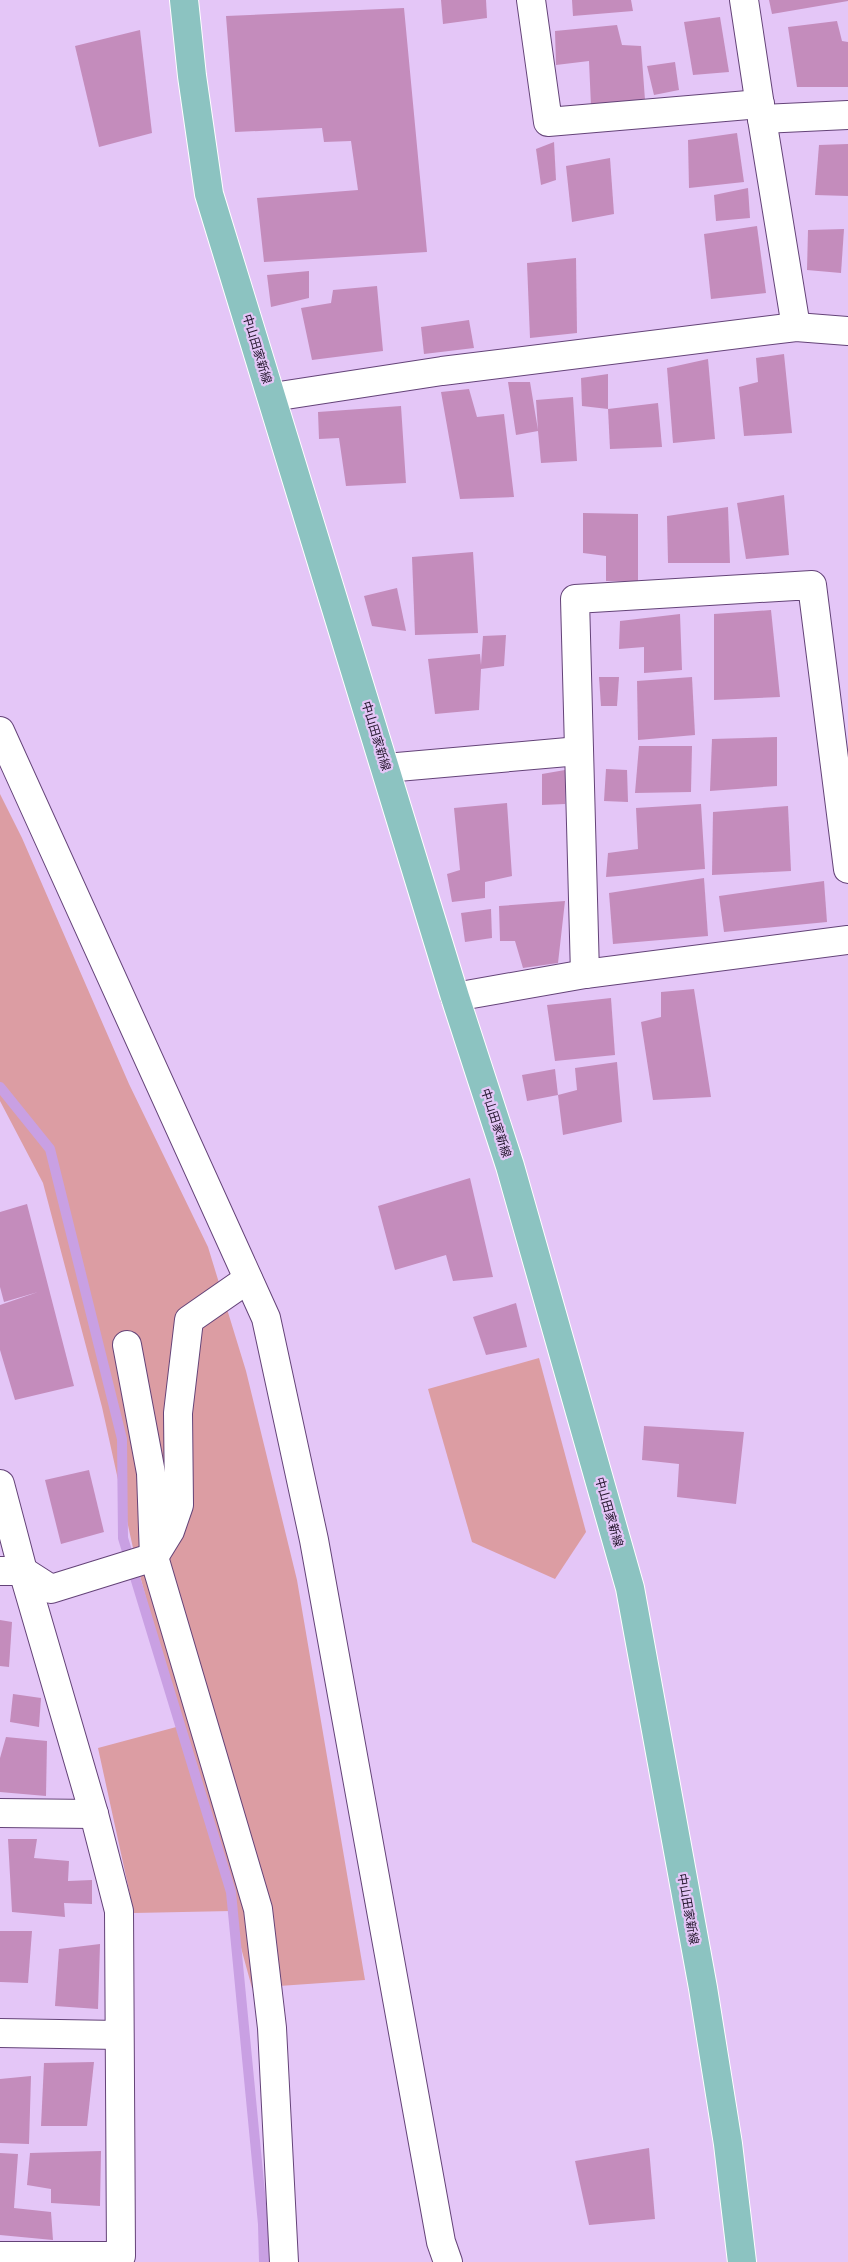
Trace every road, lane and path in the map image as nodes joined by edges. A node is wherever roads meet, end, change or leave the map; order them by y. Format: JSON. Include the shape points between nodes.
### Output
{"nodes":[{"id":1,"x":184,"y":0,"type":"edge"},
{"id":2,"x":531,"y":0,"type":"edge"},
{"id":3,"x":744,"y":0,"type":"edge"},
{"id":4,"x":761,"y":111,"type":"junction"},
{"id":5,"x":848,"y":116,"type":"edge"},
{"id":6,"x":796,"y":327,"type":"junction"},
{"id":7,"x":848,"y":331,"type":"edge"},
{"id":8,"x":273,"y":397,"type":"junction"},
{"id":9,"x":0,"y":730,"type":"edge"},
{"id":10,"x":579,"y":751,"type":"junction"},
{"id":11,"x":386,"y":768,"type":"junction"},
{"id":12,"x":848,"y":869,"type":"edge"},
{"id":13,"x":848,"y":940,"type":"edge"},
{"id":14,"x":585,"y":974,"type":"junction"},
{"id":15,"x":455,"y":997,"type":"junction"},
{"id":16,"x":248,"y":1279,"type":"junction"},
{"id":17,"x":127,"y":1345,"type":"dead end"},
{"id":18,"x":0,"y":1484,"type":"edge"},
{"id":19,"x":154,"y":1557,"type":"junction"},
{"id":20,"x":11,"y":1571,"type":"edge"},
{"id":21,"x":0,"y":1813,"type":"edge"},
{"id":22,"x":94,"y":1814,"type":"junction"},
{"id":23,"x":0,"y":2033,"type":"edge"},
{"id":24,"x":119,"y":2035,"type":"junction"},
{"id":25,"x":0,"y":2256,"type":"edge"},
{"id":26,"x":121,"y":2259,"type":"edge"},
{"id":27,"x":284,"y":2262,"type":"edge"},
{"id":28,"x":448,"y":2262,"type":"edge"},
{"id":29,"x":742,"y":2262,"type":"edge"}],
"edges":[{"from":1,"to":8,"type":"main road","name":"中山田家新線","via":[[209,194]]},
{"from":2,"to":4,"type":"street","via":[[548,122]]},
{"from":3,"to":4,"type":"street"},
{"from":4,"to":5,"type":"street"},
{"from":4,"to":6,"type":"street"},
{"from":6,"to":7,"type":"street"},
{"from":6,"to":8,"type":"street","via":[[442,371]]},
{"from":8,"to":11,"type":"main road","name":"中山田家新線"},
{"from":9,"to":16,"type":"street"},
{"from":10,"to":11,"type":"street"},
{"from":10,"to":12,"type":"street","via":[[575,599],[812,585]]},
{"from":10,"to":14,"type":"street"},
{"from":11,"to":15,"type":"main road","name":"中山田家新線"},
{"from":13,"to":14,"type":"street"},
{"from":14,"to":15,"type":"street"},
{"from":15,"to":29,"type":"main road","name":"中山田家新線","via":[[510,1166],[630,1588],[703,1988],[728,2144]]},
{"from":16,"to":19,"type":"street","via":[[188,1320],[178,1413],[179,1505],[170,1531]]},
{"from":16,"to":28,"type":"street","via":[[266,1318],[314,1540],[441,2242]]},
{"from":17,"to":19,"type":"street","via":[[151,1473]]},
{"from":18,"to":20,"type":"street"},
{"from":19,"to":20,"type":"street","via":[[51,1590]]},
{"from":19,"to":27,"type":"street","via":[[258,1909],[272,2028]]},
{"from":20,"to":22,"type":"street"},
{"from":21,"to":22,"type":"street"},
{"from":22,"to":24,"type":"street","via":[[119,1911]]},
{"from":23,"to":24,"type":"street"},
{"from":24,"to":26,"type":"street"},
{"from":25,"to":26,"type":"street"}]}
